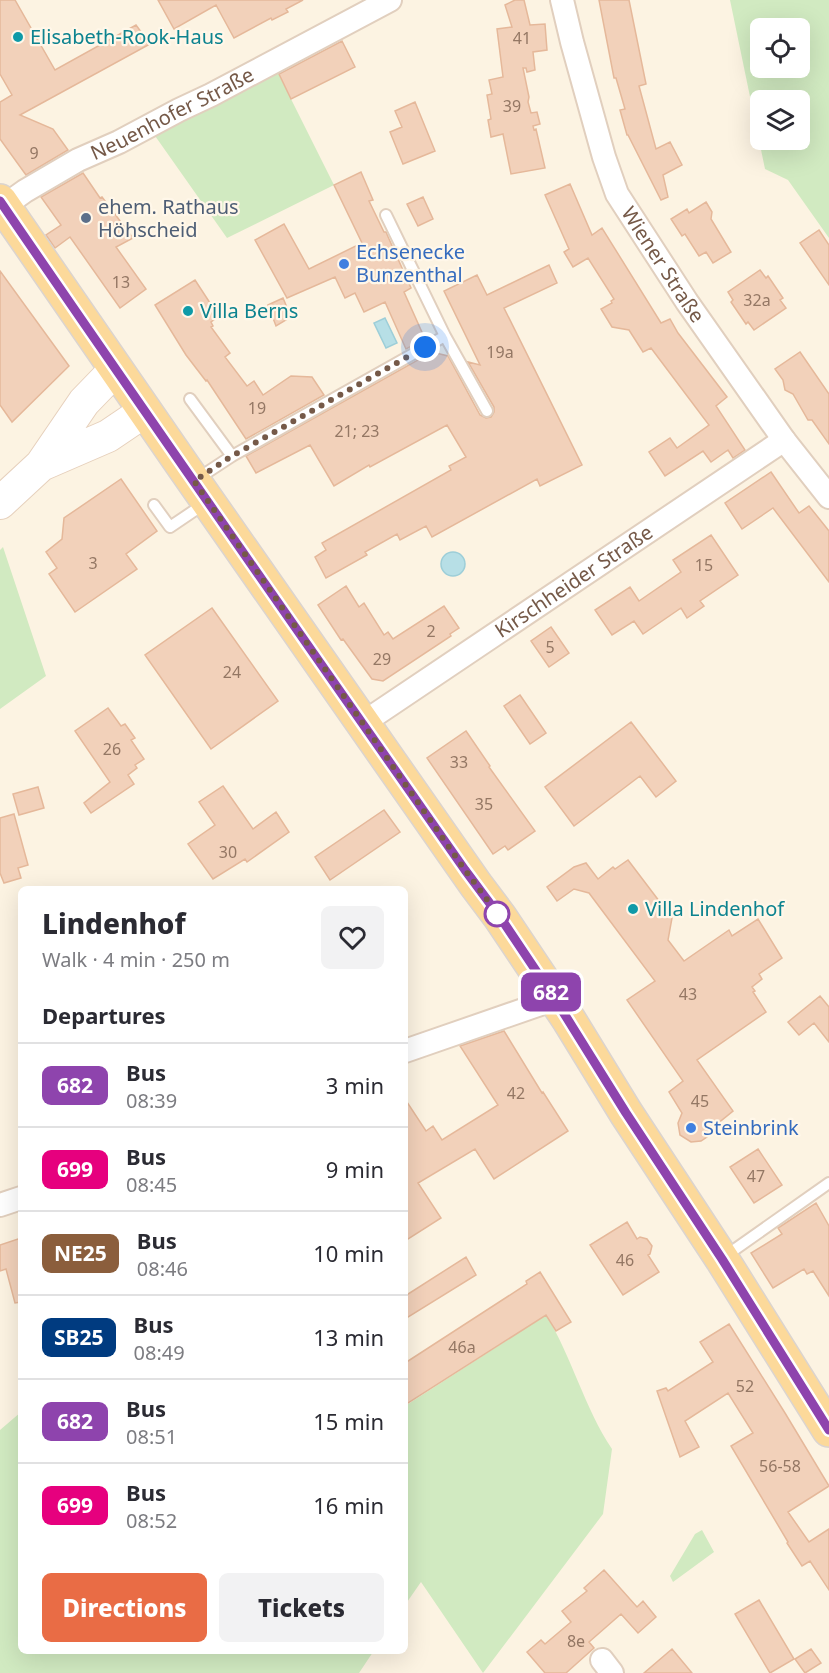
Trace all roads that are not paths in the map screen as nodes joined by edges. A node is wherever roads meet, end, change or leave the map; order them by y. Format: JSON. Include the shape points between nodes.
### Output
{"nodes":[{"id":1,"x":390,"y":0,"type":"edge"},
{"id":2,"x":562,"y":0,"type":"edge"},
{"id":3,"x":2,"y":204,"type":"edge"},
{"id":4,"x":386,"y":215,"type":"dead end"},
{"id":5,"x":445,"y":336,"type":"junction"},
{"id":6,"x":115,"y":370,"type":"junction"},
{"id":7,"x":190,"y":399,"type":"dead end"},
{"id":8,"x":145,"y":411,"type":"junction"},
{"id":9,"x":487,"y":411,"type":"dead end"},
{"id":10,"x":784,"y":440,"type":"junction"},
{"id":11,"x":232,"y":456,"type":"junction"},
{"id":12,"x":41,"y":465,"type":"junction"},
{"id":13,"x":201,"y":491,"type":"junction"},
{"id":14,"x":829,"y":497,"type":"edge"},
{"id":15,"x":0,"y":502,"type":"edge"},
{"id":16,"x":154,"y":505,"type":"dead end"},
{"id":17,"x":363,"y":723,"type":"junction"},
{"id":18,"x":555,"y":999,"type":"junction"},
{"id":19,"x":408,"y":1050,"type":"edge"},
{"id":20,"x":829,"y":1183,"type":"edge"},
{"id":21,"x":18,"y":1199,"type":"edge"},
{"id":22,"x":0,"y":1205,"type":"edge"},
{"id":23,"x":722,"y":1259,"type":"junction"},
{"id":24,"x":829,"y":1430,"type":"edge"}],
"edges":[{"from":1,"to":3,"type":"street","name":"Neuenhofer Straße","via":[[78,160]]},
{"from":2,"to":10,"type":"street","name":"Wiener Straße","via":[[617,194]]},
{"from":3,"to":6,"type":"main road","name":"Neuenhofer Straße"},
{"from":4,"to":5,"type":"lane"},
{"from":5,"to":9,"type":"lane"},
{"from":5,"to":11,"type":"lane"},
{"from":6,"to":8,"type":"main road","name":"Neuenhofer Straße"},
{"from":6,"to":12,"type":"main road","via":[[84,402]]},
{"from":7,"to":11,"type":"lane"},
{"from":8,"to":12,"type":"main road","via":[[108,436]]},
{"from":8,"to":13,"type":"main road","name":"Neuenhofer Straße"},
{"from":10,"to":14,"type":"street","name":"Wiener Straße"},
{"from":10,"to":17,"type":"street","name":"Kirschheider Straße"},
{"from":11,"to":13,"type":"lane"},
{"from":12,"to":15,"type":"main road"},
{"from":13,"to":16,"type":"lane","via":[[170,527]]},
{"from":13,"to":17,"type":"main road","name":"Neuenhofer Straße"},
{"from":17,"to":18,"type":"main road","name":"Neuenhofer Straße"},
{"from":18,"to":19,"type":"street"},
{"from":18,"to":23,"type":"main road","name":"Neuenhofer Straße"},
{"from":20,"to":23,"type":"lane"},
{"from":21,"to":22,"type":"street"},
{"from":23,"to":24,"type":"main road","name":"Neuenhofer Straße"}]}
